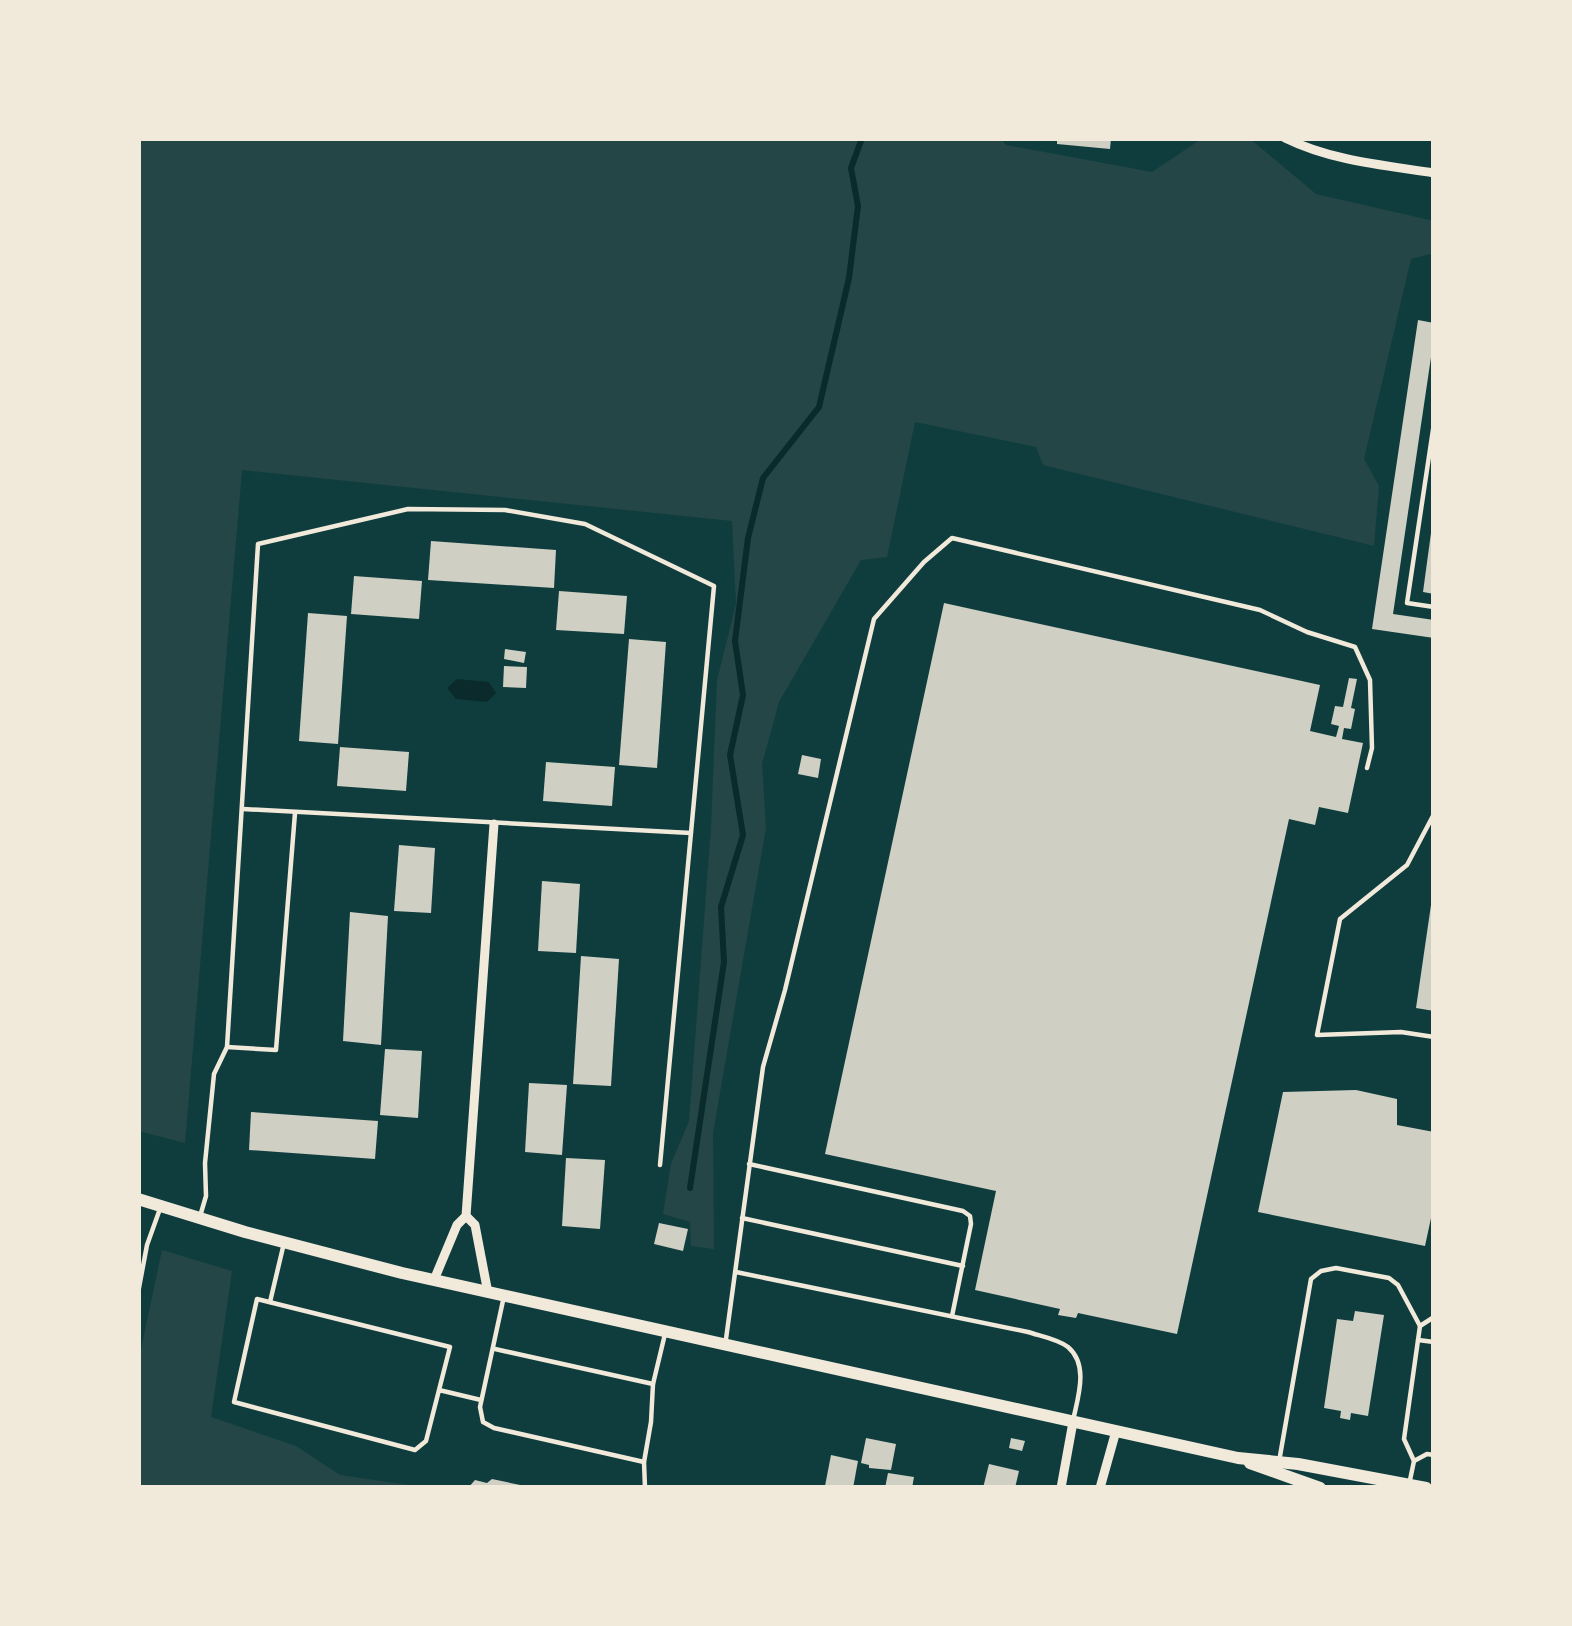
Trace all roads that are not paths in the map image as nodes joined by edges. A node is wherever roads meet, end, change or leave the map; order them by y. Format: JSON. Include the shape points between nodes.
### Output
{"nodes":[{"id":1,"x":1285,"y":138,"type":"edge"},
{"id":2,"x":1434,"y":173,"type":"edge"},
{"id":3,"x":1434,"y":423,"type":"edge"},
{"id":4,"x":1434,"y":607,"type":"edge"},
{"id":5,"x":1367,"y":768,"type":"dead end"},
{"id":6,"x":243,"y":809,"type":"junction"},
{"id":7,"x":295,"y":813,"type":"junction"},
{"id":8,"x":1434,"y":814,"type":"edge"},
{"id":9,"x":494,"y":824,"type":"junction"},
{"id":10,"x":691,"y":833,"type":"junction"},
{"id":11,"x":1434,"y":1037,"type":"edge"},
{"id":12,"x":227,"y":1047,"type":"junction"},
{"id":13,"x":749,"y":1164,"type":"junction"},
{"id":14,"x":660,"y":1165,"type":"dead end"},
{"id":15,"x":138,"y":1198,"type":"edge"},
{"id":16,"x":161,"y":1206,"type":"junction"},
{"id":17,"x":466,"y":1216,"type":"junction"},
{"id":18,"x":742,"y":1218,"type":"junction"},
{"id":19,"x":199,"y":1219,"type":"junction"},
{"id":20,"x":284,"y":1243,"type":"junction"},
{"id":21,"x":962,"y":1266,"type":"junction"},
{"id":22,"x":734,"y":1271,"type":"junction"},
{"id":23,"x":434,"y":1280,"type":"junction"},
{"id":24,"x":138,"y":1293,"type":"edge"},
{"id":25,"x":488,"y":1293,"type":"junction"},
{"id":26,"x":504,"y":1296,"type":"junction"},
{"id":27,"x":270,"y":1302,"type":"junction"},
{"id":28,"x":952,"y":1316,"type":"junction"},
{"id":29,"x":1434,"y":1317,"type":"edge"},
{"id":30,"x":1420,"y":1326,"type":"junction"},
{"id":31,"x":665,"y":1332,"type":"junction"},
{"id":32,"x":1418,"y":1340,"type":"junction"},
{"id":33,"x":1434,"y":1342,"type":"edge"},
{"id":34,"x":725,"y":1345,"type":"junction"},
{"id":35,"x":494,"y":1348,"type":"junction"},
{"id":36,"x":653,"y":1384,"type":"junction"},
{"id":37,"x":440,"y":1390,"type":"junction"},
{"id":38,"x":481,"y":1400,"type":"junction"},
{"id":39,"x":1073,"y":1422,"type":"junction"},
{"id":40,"x":1116,"y":1431,"type":"junction"},
{"id":41,"x":1434,"y":1455,"type":"edge"},
{"id":42,"x":1414,"y":1461,"type":"junction"},
{"id":43,"x":644,"y":1462,"type":"junction"},
{"id":44,"x":1278,"y":1468,"type":"junction"},
{"id":45,"x":1409,"y":1487,"type":"edge"},
{"id":46,"x":645,"y":1488,"type":"edge"},
{"id":47,"x":1061,"y":1488,"type":"edge"},
{"id":48,"x":1100,"y":1488,"type":"edge"},
{"id":49,"x":1320,"y":1488,"type":"edge"},
{"id":50,"x":1426,"y":1488,"type":"edge"}],
"edges":[{"from":1,"to":2,"type":"street","via":[[1345,160]]},
{"from":3,"to":4,"type":"lane","via":[[1407,603]]},
{"from":5,"to":13,"type":"lane","via":[[1370,680],[1354,647],[1260,610],[952,538],[874,620],[763,1067]]},
{"from":6,"to":7,"type":"lane"},
{"from":6,"to":10,"type":"lane","via":[[258,544],[408,509],[505,510],[585,524],[714,586]]},
{"from":6,"to":12,"type":"lane"},
{"from":7,"to":9,"type":"lane"},
{"from":7,"to":12,"type":"lane","via":[[276,1050]]},
{"from":8,"to":11,"type":"lane","via":[[1407,865],[1340,920],[1317,1034]]},
{"from":9,"to":10,"type":"lane"},
{"from":9,"to":17,"type":"street"},
{"from":10,"to":14,"type":"lane"},
{"from":12,"to":19,"type":"lane","via":[[214,1074]]},
{"from":13,"to":18,"type":"lane"},
{"from":13,"to":21,"type":"lane","via":[[963,1211],[971,1224]]},
{"from":15,"to":16,"type":"main road"},
{"from":16,"to":19,"type":"main road"},
{"from":16,"to":24,"type":"lane"},
{"from":17,"to":23,"type":"street"},
{"from":17,"to":25,"type":"street","via":[[475,1225]]},
{"from":18,"to":21,"type":"lane"},
{"from":18,"to":22,"type":"lane"},
{"from":19,"to":20,"type":"main road"},
{"from":20,"to":23,"type":"main road"},
{"from":20,"to":27,"type":"lane"},
{"from":21,"to":28,"type":"lane"},
{"from":22,"to":28,"type":"lane"},
{"from":22,"to":34,"type":"lane"},
{"from":23,"to":25,"type":"main road"},
{"from":25,"to":26,"type":"main road"},
{"from":26,"to":31,"type":"main road"},
{"from":26,"to":35,"type":"lane"},
{"from":27,"to":37,"type":"lane","via":[[450,1347]]},
{"from":27,"to":37,"type":"lane","via":[[257,1299],[234,1402],[415,1450],[426,1441]]},
{"from":28,"to":39,"type":"lane","via":[[1067,1346],[1080,1365]]},
{"from":29,"to":30,"type":"lane"},
{"from":30,"to":32,"type":"lane"},
{"from":30,"to":44,"type":"lane","via":[[1389,1278],[1336,1268],[1311,1279]]},
{"from":31,"to":34,"type":"main road"},
{"from":31,"to":36,"type":"lane"},
{"from":32,"to":33,"type":"lane"},
{"from":32,"to":42,"type":"lane","via":[[1404,1439]]},
{"from":34,"to":39,"type":"main road"},
{"from":35,"to":36,"type":"lane"},
{"from":35,"to":38,"type":"lane"},
{"from":36,"to":43,"type":"lane"},
{"from":37,"to":38,"type":"lane"},
{"from":38,"to":43,"type":"lane","via":[[483,1422],[494,1429]]},
{"from":39,"to":40,"type":"main road"},
{"from":39,"to":47,"type":"street"},
{"from":40,"to":44,"type":"main road"},
{"from":40,"to":48,"type":"street"},
{"from":41,"to":42,"type":"lane"},
{"from":42,"to":45,"type":"lane"},
{"from":43,"to":46,"type":"lane"},
{"from":44,"to":45,"type":"main road"},
{"from":44,"to":49,"type":"main road"},
{"from":45,"to":50,"type":"main road"}]}
